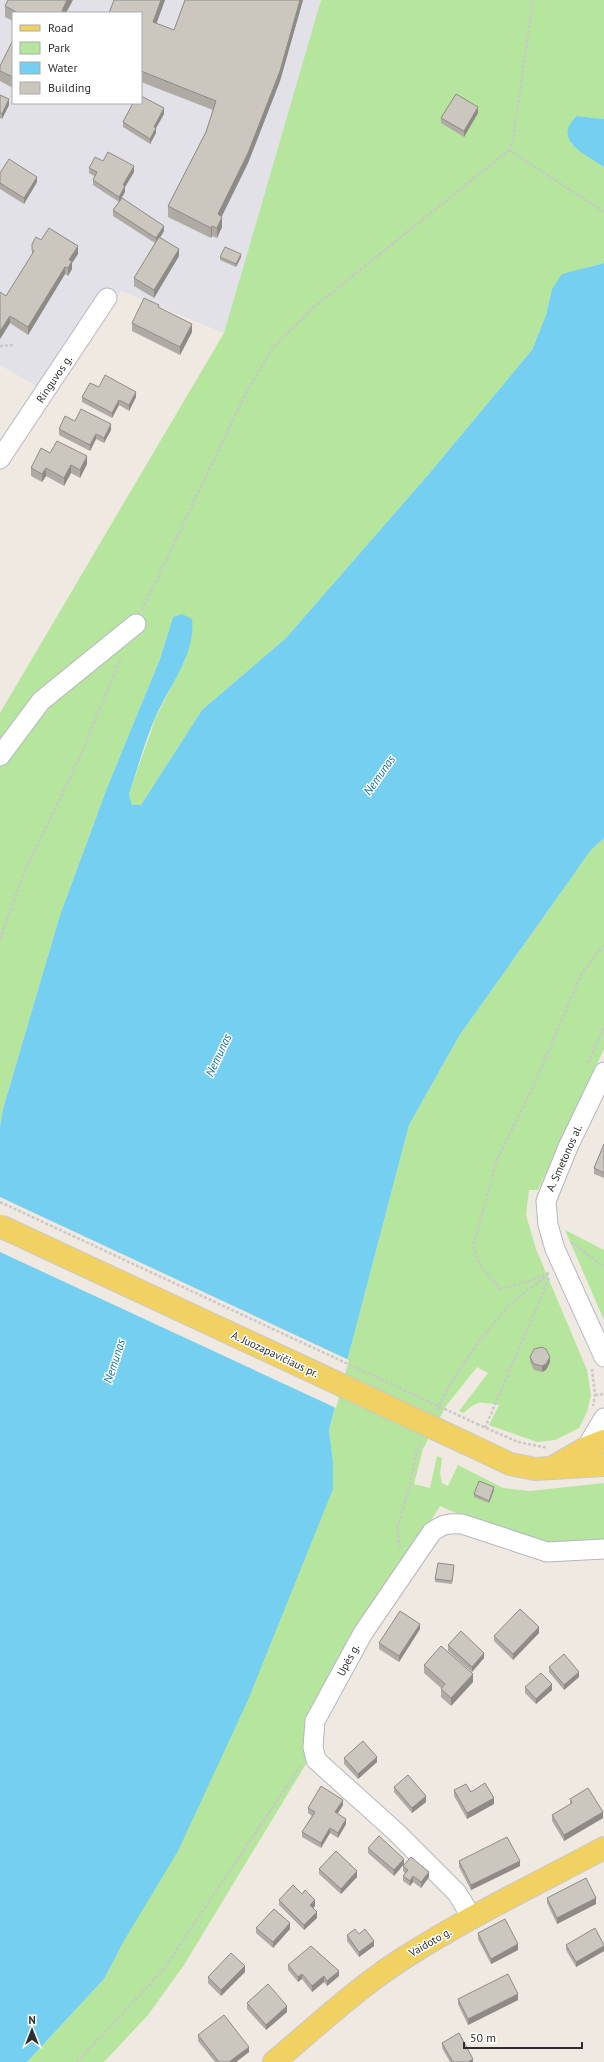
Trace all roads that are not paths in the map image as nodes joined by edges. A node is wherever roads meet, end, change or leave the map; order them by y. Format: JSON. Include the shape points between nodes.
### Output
{"nodes":[{"id":1,"x":107,"y":298,"type":"dead end"},
{"id":2,"x":0,"y":459,"type":"edge"},
{"id":3,"x":136,"y":624,"type":"road end"},
{"id":4,"x":0,"y":756,"type":"edge"},
{"id":5,"x":604,"y":1072,"type":"edge"},
{"id":6,"x":0,"y":1226,"type":"edge"},
{"id":7,"x":604,"y":1357,"type":"edge"},
{"id":8,"x":604,"y":1418,"type":"edge"},
{"id":9,"x":595,"y":1444,"type":"edge"},
{"id":10,"x":604,"y":1465,"type":"edge"},
{"id":11,"x":552,"y":1468,"type":"junction"},
{"id":12,"x":604,"y":1549,"type":"edge"},
{"id":13,"x":604,"y":1848,"type":"edge"},
{"id":14,"x":472,"y":1918,"type":"junction"},
{"id":15,"x":274,"y":2062,"type":"edge"}],
"edges":[{"from":1,"to":2,"type":"street","name":"Ringuvos g."},
{"from":3,"to":4,"type":"street","via":[[41,701]]},
{"from":5,"to":7,"type":"street","name":"A. Smetonos al.","via":[[546,1201],[548,1225],[555,1250]]},
{"from":6,"to":11,"type":"main road","name":"A. Juozapavičiaus pr.","bridge":true,"via":[[510,1464],[534,1469]]},
{"from":8,"to":9,"type":"street"},
{"from":9,"to":11,"type":"main road","name":"A. Juozapavičiaus pr."},
{"from":10,"to":11,"type":"main road","name":"A. Juozapavičiaus pr."},
{"from":12,"to":14,"type":"street","name":"Upės g.","via":[[547,1552],[462,1524],[450,1523],[441,1526],[432,1532],[363,1633],[315,1721],[313,1747],[316,1760],[396,1832],[457,1893]]},
{"from":13,"to":14,"type":"main road","name":"Vaidoto g."},
{"from":14,"to":15,"type":"main road","name":"Vaidoto g.","via":[[406,1956],[362,1988]]}]}
